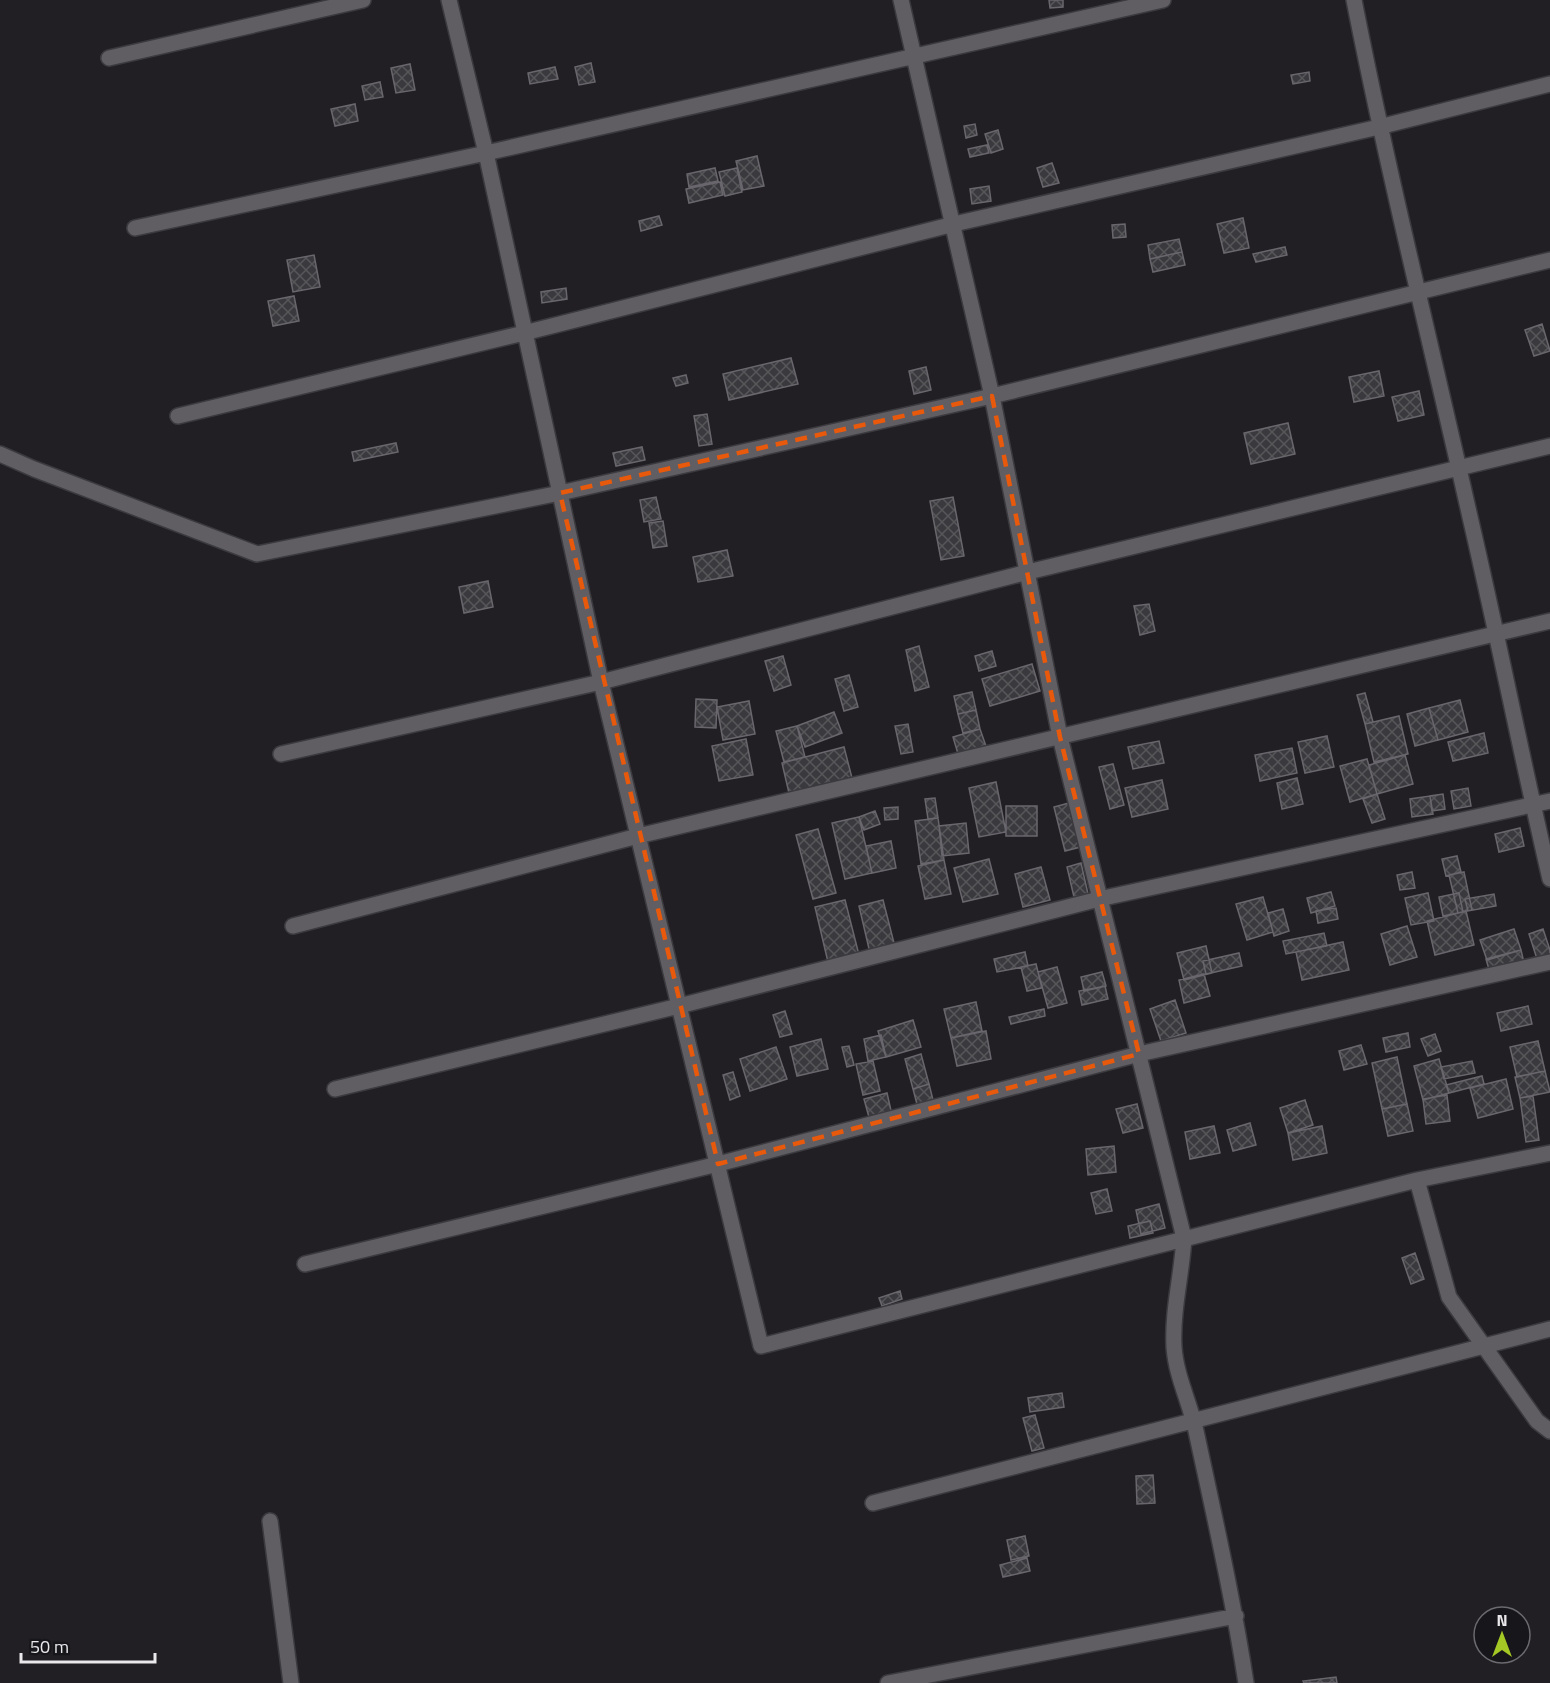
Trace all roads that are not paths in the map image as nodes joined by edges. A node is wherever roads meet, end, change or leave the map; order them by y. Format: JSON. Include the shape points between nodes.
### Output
{"nodes":[{"id":1,"x":363,"y":0,"type":"edge"},
{"id":2,"x":449,"y":0,"type":"edge"},
{"id":3,"x":901,"y":0,"type":"edge"},
{"id":4,"x":1162,"y":0,"type":"edge"},
{"id":5,"x":1354,"y":0,"type":"edge"},
{"id":6,"x":913,"y":56,"type":"junction"},
{"id":7,"x":109,"y":58,"type":"dead end"},
{"id":8,"x":1550,"y":84,"type":"edge"},
{"id":9,"x":1379,"y":127,"type":"junction"},
{"id":10,"x":486,"y":153,"type":"junction"},
{"id":11,"x":954,"y":224,"type":"junction"},
{"id":12,"x":135,"y":228,"type":"dead end"},
{"id":13,"x":1550,"y":260,"type":"edge"},
{"id":14,"x":1417,"y":291,"type":"junction"},
{"id":15,"x":524,"y":333,"type":"junction"},
{"id":16,"x":992,"y":396,"type":"junction"},
{"id":17,"x":178,"y":417,"type":"dead end"},
{"id":18,"x":1550,"y":446,"type":"edge"},
{"id":19,"x":0,"y":454,"type":"edge"},
{"id":20,"x":1459,"y":467,"type":"junction"},
{"id":21,"x":560,"y":493,"type":"junction"},
{"id":22,"x":1028,"y":572,"type":"junction"},
{"id":23,"x":1550,"y":621,"type":"edge"},
{"id":24,"x":1497,"y":634,"type":"junction"},
{"id":25,"x":601,"y":682,"type":"junction"},
{"id":26,"x":1060,"y":737,"type":"junction"},
{"id":27,"x":281,"y":754,"type":"dead end"},
{"id":28,"x":1550,"y":801,"type":"edge"},
{"id":29,"x":1533,"y":805,"type":"junction"},
{"id":30,"x":638,"y":836,"type":"junction"},
{"id":31,"x":1550,"y":879,"type":"edge"},
{"id":32,"x":1099,"y":899,"type":"junction"},
{"id":33,"x":292,"y":926,"type":"dead end"},
{"id":34,"x":1550,"y":962,"type":"edge"},
{"id":35,"x":679,"y":1006,"type":"junction"},
{"id":36,"x":1139,"y":1054,"type":"junction"},
{"id":37,"x":335,"y":1089,"type":"dead end"},
{"id":38,"x":1550,"y":1153,"type":"edge"},
{"id":39,"x":718,"y":1164,"type":"junction"},
{"id":40,"x":1417,"y":1180,"type":"junction"},
{"id":41,"x":1184,"y":1238,"type":"junction"},
{"id":42,"x":305,"y":1264,"type":"dead end"},
{"id":43,"x":1550,"y":1329,"type":"edge"},
{"id":44,"x":1483,"y":1345,"type":"junction"},
{"id":45,"x":1194,"y":1422,"type":"junction"},
{"id":46,"x":1550,"y":1431,"type":"edge"},
{"id":47,"x":873,"y":1503,"type":"dead end"},
{"id":48,"x":270,"y":1521,"type":"dead end"},
{"id":49,"x":1236,"y":1616,"type":"junction"},
{"id":50,"x":291,"y":1683,"type":"edge"},
{"id":51,"x":888,"y":1683,"type":"edge"},
{"id":52,"x":1246,"y":1683,"type":"edge"}],
"edges":[{"from":1,"to":7,"type":"street"},
{"from":2,"to":10,"type":"street"},
{"from":3,"to":6,"type":"street"},
{"from":4,"to":6,"type":"street"},
{"from":5,"to":9,"type":"street"},
{"from":6,"to":10,"type":"street"},
{"from":6,"to":11,"type":"street"},
{"from":8,"to":9,"type":"street"},
{"from":9,"to":11,"type":"street"},
{"from":9,"to":14,"type":"street"},
{"from":10,"to":12,"type":"street"},
{"from":10,"to":15,"type":"street"},
{"from":11,"to":15,"type":"street"},
{"from":11,"to":16,"type":"street"},
{"from":13,"to":14,"type":"street"},
{"from":14,"to":16,"type":"street"},
{"from":14,"to":20,"type":"street"},
{"from":15,"to":17,"type":"street"},
{"from":15,"to":21,"type":"street"},
{"from":16,"to":21,"type":"street"},
{"from":16,"to":22,"type":"street"},
{"from":18,"to":20,"type":"street"},
{"from":19,"to":21,"type":"street","via":[[257,554]]},
{"from":20,"to":22,"type":"street"},
{"from":20,"to":24,"type":"street"},
{"from":21,"to":25,"type":"street"},
{"from":22,"to":25,"type":"street"},
{"from":22,"to":26,"type":"street"},
{"from":23,"to":24,"type":"street"},
{"from":24,"to":26,"type":"street"},
{"from":24,"to":29,"type":"street"},
{"from":25,"to":27,"type":"street"},
{"from":25,"to":30,"type":"street"},
{"from":26,"to":30,"type":"street"},
{"from":26,"to":32,"type":"street"},
{"from":28,"to":29,"type":"street"},
{"from":29,"to":31,"type":"street"},
{"from":29,"to":32,"type":"street"},
{"from":30,"to":33,"type":"street"},
{"from":30,"to":35,"type":"street"},
{"from":32,"to":35,"type":"street"},
{"from":32,"to":36,"type":"street"},
{"from":34,"to":36,"type":"street"},
{"from":35,"to":37,"type":"street"},
{"from":35,"to":39,"type":"street"},
{"from":36,"to":39,"type":"street"},
{"from":36,"to":41,"type":"street"},
{"from":38,"to":40,"type":"street"},
{"from":39,"to":41,"type":"street","via":[[761,1346]]},
{"from":39,"to":42,"type":"street"},
{"from":40,"to":41,"type":"street"},
{"from":40,"to":44,"type":"street","via":[[1449,1297]]},
{"from":41,"to":45,"type":"street","via":[[1174,1348]]},
{"from":43,"to":44,"type":"street"},
{"from":44,"to":45,"type":"street"},
{"from":44,"to":46,"type":"street","via":[[1537,1420]]},
{"from":45,"to":47,"type":"street"},
{"from":45,"to":49,"type":"street"},
{"from":48,"to":50,"type":"street"},
{"from":49,"to":51,"type":"street"},
{"from":49,"to":52,"type":"street"}]}
